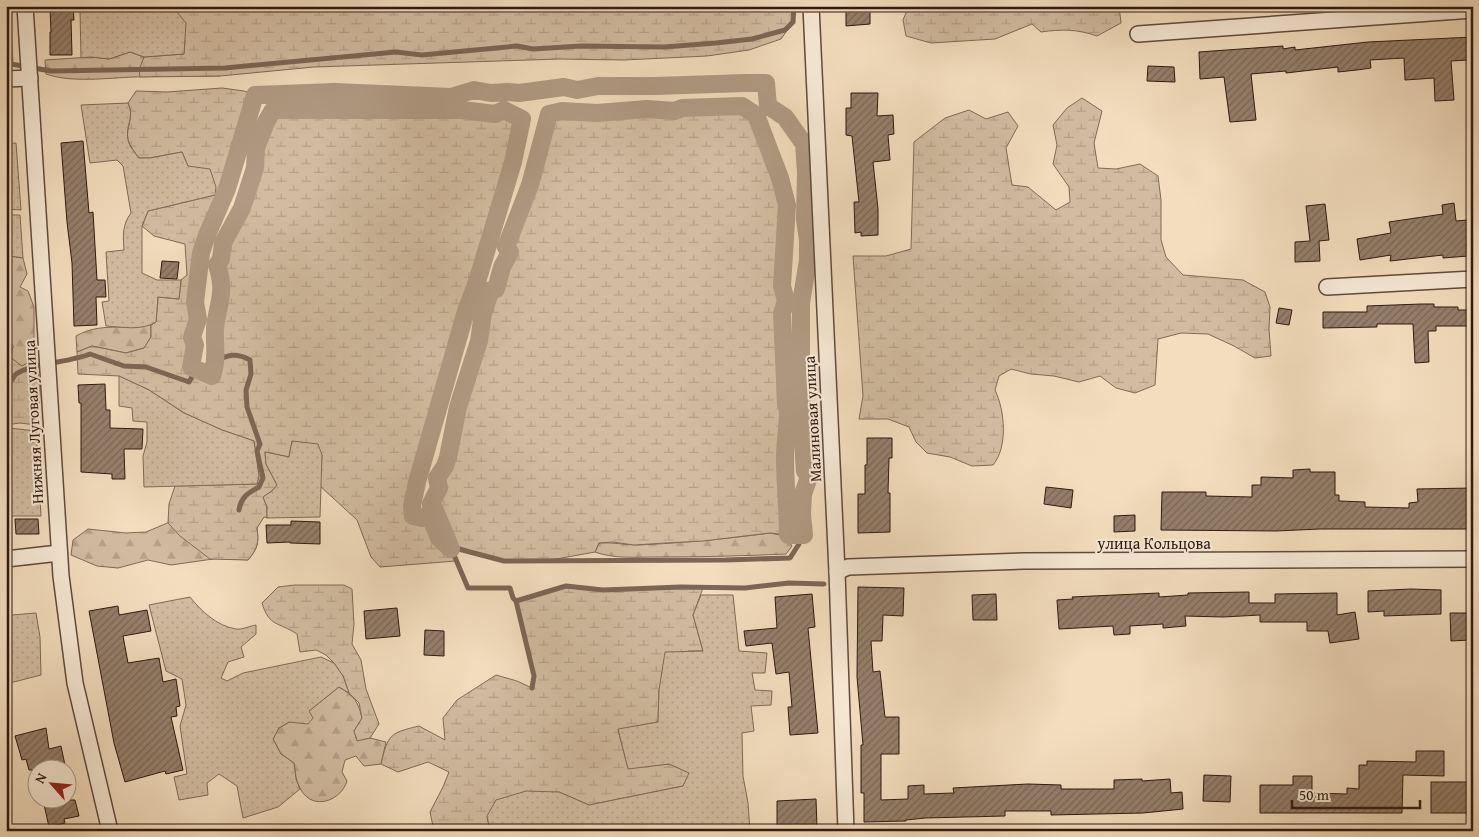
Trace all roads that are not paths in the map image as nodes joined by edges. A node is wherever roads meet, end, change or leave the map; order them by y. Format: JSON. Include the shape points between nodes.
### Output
{"nodes":[{"id":1,"x":25,"y":6,"type":"edge"},
{"id":2,"x":811,"y":6,"type":"edge"},
{"id":3,"x":1473,"y":10,"type":"edge"},
{"id":4,"x":1138,"y":34,"type":"dead end"},
{"id":5,"x":30,"y":78,"type":"junction"},
{"id":6,"x":6,"y":79,"type":"edge"},
{"id":7,"x":1473,"y":279,"type":"edge"},
{"id":8,"x":1327,"y":287,"type":"dead end"},
{"id":9,"x":59,"y":553,"type":"junction"},
{"id":10,"x":6,"y":559,"type":"edge"},
{"id":11,"x":1473,"y":559,"type":"edge"},
{"id":12,"x":837,"y":572,"type":"junction"},
{"id":13,"x":110,"y":831,"type":"edge"},
{"id":14,"x":846,"y":831,"type":"edge"}],
"edges":[{"from":1,"to":5,"type":"street","name":"Нижняя Луговая улица"},
{"from":2,"to":12,"type":"street","name":"Малиновая улица"},
{"from":3,"to":4,"type":"street"},
{"from":5,"to":6,"type":"street"},
{"from":5,"to":9,"type":"street","name":"Нижняя Луговая улица"},
{"from":7,"to":8,"type":"street"},
{"from":9,"to":10,"type":"street"},
{"from":9,"to":13,"type":"street","name":"Нижняя Луговая улица","via":[[75,683]]},
{"from":11,"to":12,"type":"street","name":"улица Кольцова","via":[[1024,560],[848,568]]},
{"from":12,"to":14,"type":"street","name":"Малиновая улица"}]}
